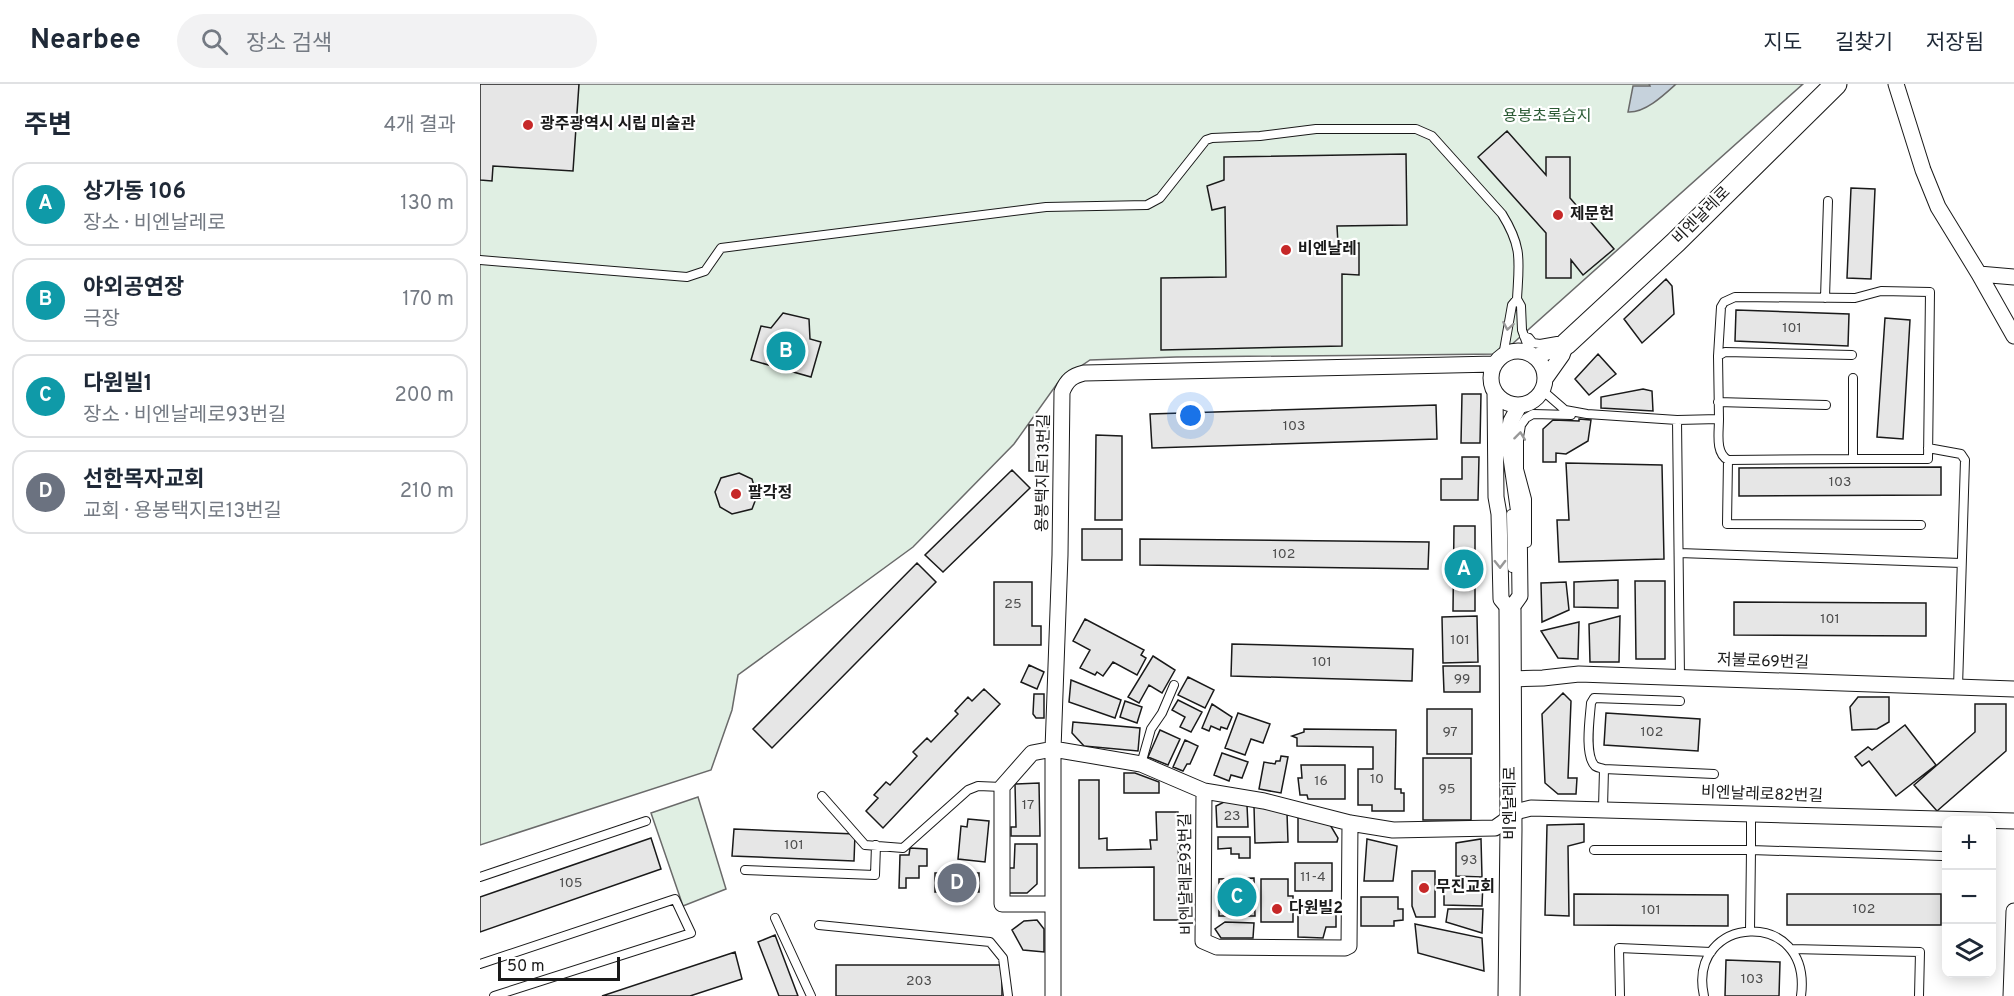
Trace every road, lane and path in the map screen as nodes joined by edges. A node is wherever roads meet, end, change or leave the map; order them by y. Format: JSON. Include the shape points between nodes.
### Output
{"nodes":[{"id":1,"x":1836,"y":84,"type":"edge"},
{"id":2,"x":1896,"y":84,"type":"edge"},
{"id":3,"x":1828,"y":201,"type":"dead end"},
{"id":4,"x":480,"y":260,"type":"edge"},
{"id":5,"x":1979,"y":274,"type":"junction"},
{"id":6,"x":2014,"y":277,"type":"edge"},
{"id":7,"x":1825,"y":298,"type":"junction"},
{"id":8,"x":1517,"y":299,"type":"junction"},
{"id":9,"x":1524,"y":336,"type":"junction"},
{"id":10,"x":2014,"y":336,"type":"edge"},
{"id":11,"x":1566,"y":345,"type":"junction"},
{"id":12,"x":1852,"y":355,"type":"dead end"},
{"id":13,"x":1533,"y":356,"type":"junction"},
{"id":14,"x":1718,"y":356,"type":"junction"},
{"id":15,"x":1499,"y":360,"type":"junction"},
{"id":16,"x":1853,"y":378,"type":"dead end"},
{"id":17,"x":1543,"y":384,"type":"junction"},
{"id":18,"x":1495,"y":392,"type":"junction"},
{"id":19,"x":1718,"y":402,"type":"junction"},
{"id":20,"x":1826,"y":405,"type":"dead end"},
{"id":21,"x":1519,"y":406,"type":"junction"},
{"id":22,"x":1549,"y":414,"type":"junction"},
{"id":23,"x":1587,"y":414,"type":"junction"},
{"id":24,"x":1719,"y":419,"type":"junction"},
{"id":25,"x":1677,"y":420,"type":"junction"},
{"id":26,"x":1928,"y":448,"type":"junction"},
{"id":27,"x":1852,"y":459,"type":"junction"},
{"id":28,"x":1728,"y":460,"type":"junction"},
{"id":29,"x":1511,"y":514,"type":"dead end"},
{"id":30,"x":1921,"y":525,"type":"dead end"},
{"id":31,"x":1679,"y":553,"type":"junction"},
{"id":32,"x":1961,"y":563,"type":"junction"},
{"id":33,"x":1514,"y":604,"type":"junction"},
{"id":34,"x":1680,"y":677,"type":"junction"},
{"id":35,"x":1511,"y":679,"type":"junction"},
{"id":36,"x":1174,"y":685,"type":"dead end"},
{"id":37,"x":1958,"y":687,"type":"junction"},
{"id":38,"x":2014,"y":689,"type":"edge"},
{"id":39,"x":1680,"y":701,"type":"dead end"},
{"id":40,"x":1053,"y":749,"type":"junction"},
{"id":41,"x":1141,"y":764,"type":"junction"},
{"id":42,"x":1604,"y":770,"type":"junction"},
{"id":43,"x":1714,"y":774,"type":"dead end"},
{"id":44,"x":1002,"y":787,"type":"junction"},
{"id":45,"x":1204,"y":791,"type":"junction"},
{"id":46,"x":822,"y":796,"type":"dead end"},
{"id":47,"x":1603,"y":808,"type":"junction"},
{"id":48,"x":1751,"y":813,"type":"junction"},
{"id":49,"x":1511,"y":816,"type":"junction"},
{"id":50,"x":646,"y":821,"type":"dead end"},
{"id":51,"x":2014,"y":821,"type":"edge"},
{"id":52,"x":1350,"y":823,"type":"junction"},
{"id":53,"x":876,"y":845,"type":"junction"},
{"id":54,"x":1594,"y":850,"type":"dead end"},
{"id":55,"x":1751,"y":850,"type":"junction"},
{"id":56,"x":1942,"y":856,"type":"dead end"},
{"id":57,"x":745,"y":870,"type":"dead end"},
{"id":58,"x":480,"y":877,"type":"edge"},
{"id":59,"x":1053,"y":904,"type":"junction"},
{"id":60,"x":2014,"y":911,"type":"edge"},
{"id":61,"x":775,"y":918,"type":"dead end"},
{"id":62,"x":819,"y":925,"type":"dead end"},
{"id":63,"x":1750,"y":930,"type":"junction"},
{"id":64,"x":1792,"y":949,"type":"junction"},
{"id":65,"x":1711,"y":952,"type":"junction"},
{"id":66,"x":480,"y":964,"type":"edge"},
{"id":67,"x":494,"y":996,"type":"edge"},
{"id":68,"x":811,"y":996,"type":"edge"},
{"id":69,"x":1008,"y":996,"type":"edge"},
{"id":70,"x":1053,"y":996,"type":"edge"},
{"id":71,"x":1509,"y":996,"type":"edge"},
{"id":72,"x":1620,"y":996,"type":"edge"},
{"id":73,"x":1704,"y":996,"type":"edge"},
{"id":74,"x":1801,"y":996,"type":"edge"},
{"id":75,"x":1919,"y":996,"type":"edge"},
{"id":76,"x":2011,"y":996,"type":"edge"}],
"edges":[{"from":1,"to":11,"type":"street","name":"비엔날레로"},
{"from":2,"to":5,"type":"street","via":[[1938,207]]},
{"from":3,"to":7,"type":"lane"},
{"from":4,"to":8,"type":"lane","via":[[687,277],[705,271],[721,248],[1046,207],[1147,205],[1160,198],[1206,140],[1212,138],[1316,129],[1416,129],[1432,136],[1502,214],[1517,242]]},
{"from":5,"to":6,"type":"street"},
{"from":5,"to":10,"type":"street"},
{"from":7,"to":14,"type":"lane","via":[[1736,297],[1724,302]]},
{"from":7,"to":26,"type":"lane","via":[[1855,298],[1881,291],[1930,292]]},
{"from":8,"to":9,"type":"lane"},
{"from":8,"to":15,"type":"lane","one_way":true,"via":[[1512,305]]},
{"from":9,"to":11,"type":"lane","via":[[1540,345],[1558,340]]},
{"from":9,"to":13,"type":"lane"},
{"from":11,"to":13,"type":"street"},
{"from":11,"to":17,"type":"street"},
{"from":12,"to":14,"type":"lane","via":[[1725,352]]},
{"from":13,"to":15,"type":"street","via":[[1518,351]]},
{"from":13,"to":17,"type":"street","via":[[1541,363]]},
{"from":14,"to":19,"type":"lane"},
{"from":15,"to":18,"type":"street","via":[[1491,380]]},
{"from":15,"to":40,"type":"street","name":"용봉택지로13번길","via":[[1084,373],[1066,381],[1062,392]]},
{"from":16,"to":27,"type":"lane"},
{"from":17,"to":21,"type":"street","via":[[1536,397]]},
{"from":17,"to":23,"type":"lane","via":[[1565,410]]},
{"from":18,"to":21,"type":"street"},
{"from":18,"to":33,"type":"street","name":"비엔날레로","one_way":true,"via":[[1501,599]]},
{"from":19,"to":20,"type":"lane"},
{"from":19,"to":24,"type":"lane"},
{"from":21,"to":22,"type":"lane"},
{"from":21,"to":33,"type":"street","name":"비엔날레로","via":[[1508,437],[1519,514]]},
{"from":22,"to":23,"type":"lane"},
{"from":33,"to":22,"type":"lane","one_way":true,"via":[[1526,587],[1527,499],[1518,469],[1519,432],[1526,418]]},
{"from":23,"to":25,"type":"lane"},
{"from":24,"to":25,"type":"lane"},
{"from":24,"to":28,"type":"lane","via":[[1719,450]]},
{"from":25,"to":31,"type":"lane"},
{"from":26,"to":27,"type":"lane","via":[[1928,459]]},
{"from":26,"to":32,"type":"lane","via":[[1961,454],[1965,460]]},
{"from":27,"to":28,"type":"lane"},
{"from":28,"to":30,"type":"lane","via":[[1726,524]]},
{"from":29,"to":33,"type":"lane"},
{"from":31,"to":32,"type":"lane"},
{"from":31,"to":34,"type":"lane"},
{"from":32,"to":37,"type":"lane"},
{"from":33,"to":35,"type":"street","name":"비엔날레로"},
{"from":34,"to":35,"type":"street","name":"저불로69번길","via":[[1580,674]]},
{"from":34,"to":37,"type":"street","name":"저불로69번길"},
{"from":35,"to":49,"type":"street","name":"비엔날레로"},
{"from":36,"to":41,"type":"lane","via":[[1151,729]]},
{"from":37,"to":38,"type":"street","name":"저불로69번길"},
{"from":39,"to":42,"type":"lane","via":[[1594,698],[1589,746],[1591,759]]},
{"from":40,"to":41,"type":"street","name":"비엔날레로93번길"},
{"from":40,"to":44,"type":"street","via":[[1032,753]]},
{"from":40,"to":59,"type":"street","name":"용봉택지로13번길"},
{"from":41,"to":45,"type":"street","name":"비엔날레로93번길"},
{"from":42,"to":43,"type":"lane"},
{"from":42,"to":47,"type":"lane"},
{"from":44,"to":53,"type":"lane","via":[[978,786],[968,790],[903,848]]},
{"from":44,"to":59,"type":"street","via":[[1002,904]]},
{"from":45,"to":52,"type":"street","name":"비엔날레로93번길","via":[[1264,801]]},
{"from":45,"to":52,"type":"street","name":"비엔날레로93번길","via":[[1203,941],[1216,947],[1349,946]]},
{"from":46,"to":53,"type":"lane","via":[[865,844]]},
{"from":47,"to":48,"type":"street","name":"비엔날레로82번길"},
{"from":47,"to":49,"type":"street","name":"비엔날레로82번길","via":[[1531,808]]},
{"from":48,"to":51,"type":"street","name":"비엔날레로82번길"},
{"from":48,"to":55,"type":"lane"},
{"from":49,"to":52,"type":"street","name":"비엔날레로93번길","via":[[1495,828],[1484,829],[1393,830]]},
{"from":49,"to":71,"type":"street","name":"비엔날레로"},
{"from":50,"to":58,"type":"lane"},
{"from":53,"to":57,"type":"lane","via":[[875,875]]},
{"from":54,"to":55,"type":"lane"},
{"from":55,"to":56,"type":"lane"},
{"from":55,"to":63,"type":"lane"},
{"from":59,"to":70,"type":"street","name":"용봉택지로13번길"},
{"from":60,"to":76,"type":"street"},
{"from":61,"to":68,"type":"lane"},
{"from":62,"to":69,"type":"lane","via":[[990,942],[1003,958]]},
{"from":63,"to":64,"type":"lane","via":[[1780,938]]},
{"from":63,"to":65,"type":"lane","via":[[1721,940]]},
{"from":64,"to":74,"type":"lane","via":[[1800,962]]},
{"from":64,"to":75,"type":"lane","via":[[1920,952]]},
{"from":65,"to":72,"type":"lane","via":[[1619,948]]},
{"from":65,"to":73,"type":"lane","via":[[1703,965]]},
{"from":66,"to":67,"type":"lane","via":[[675,899],[691,933]]}]}
